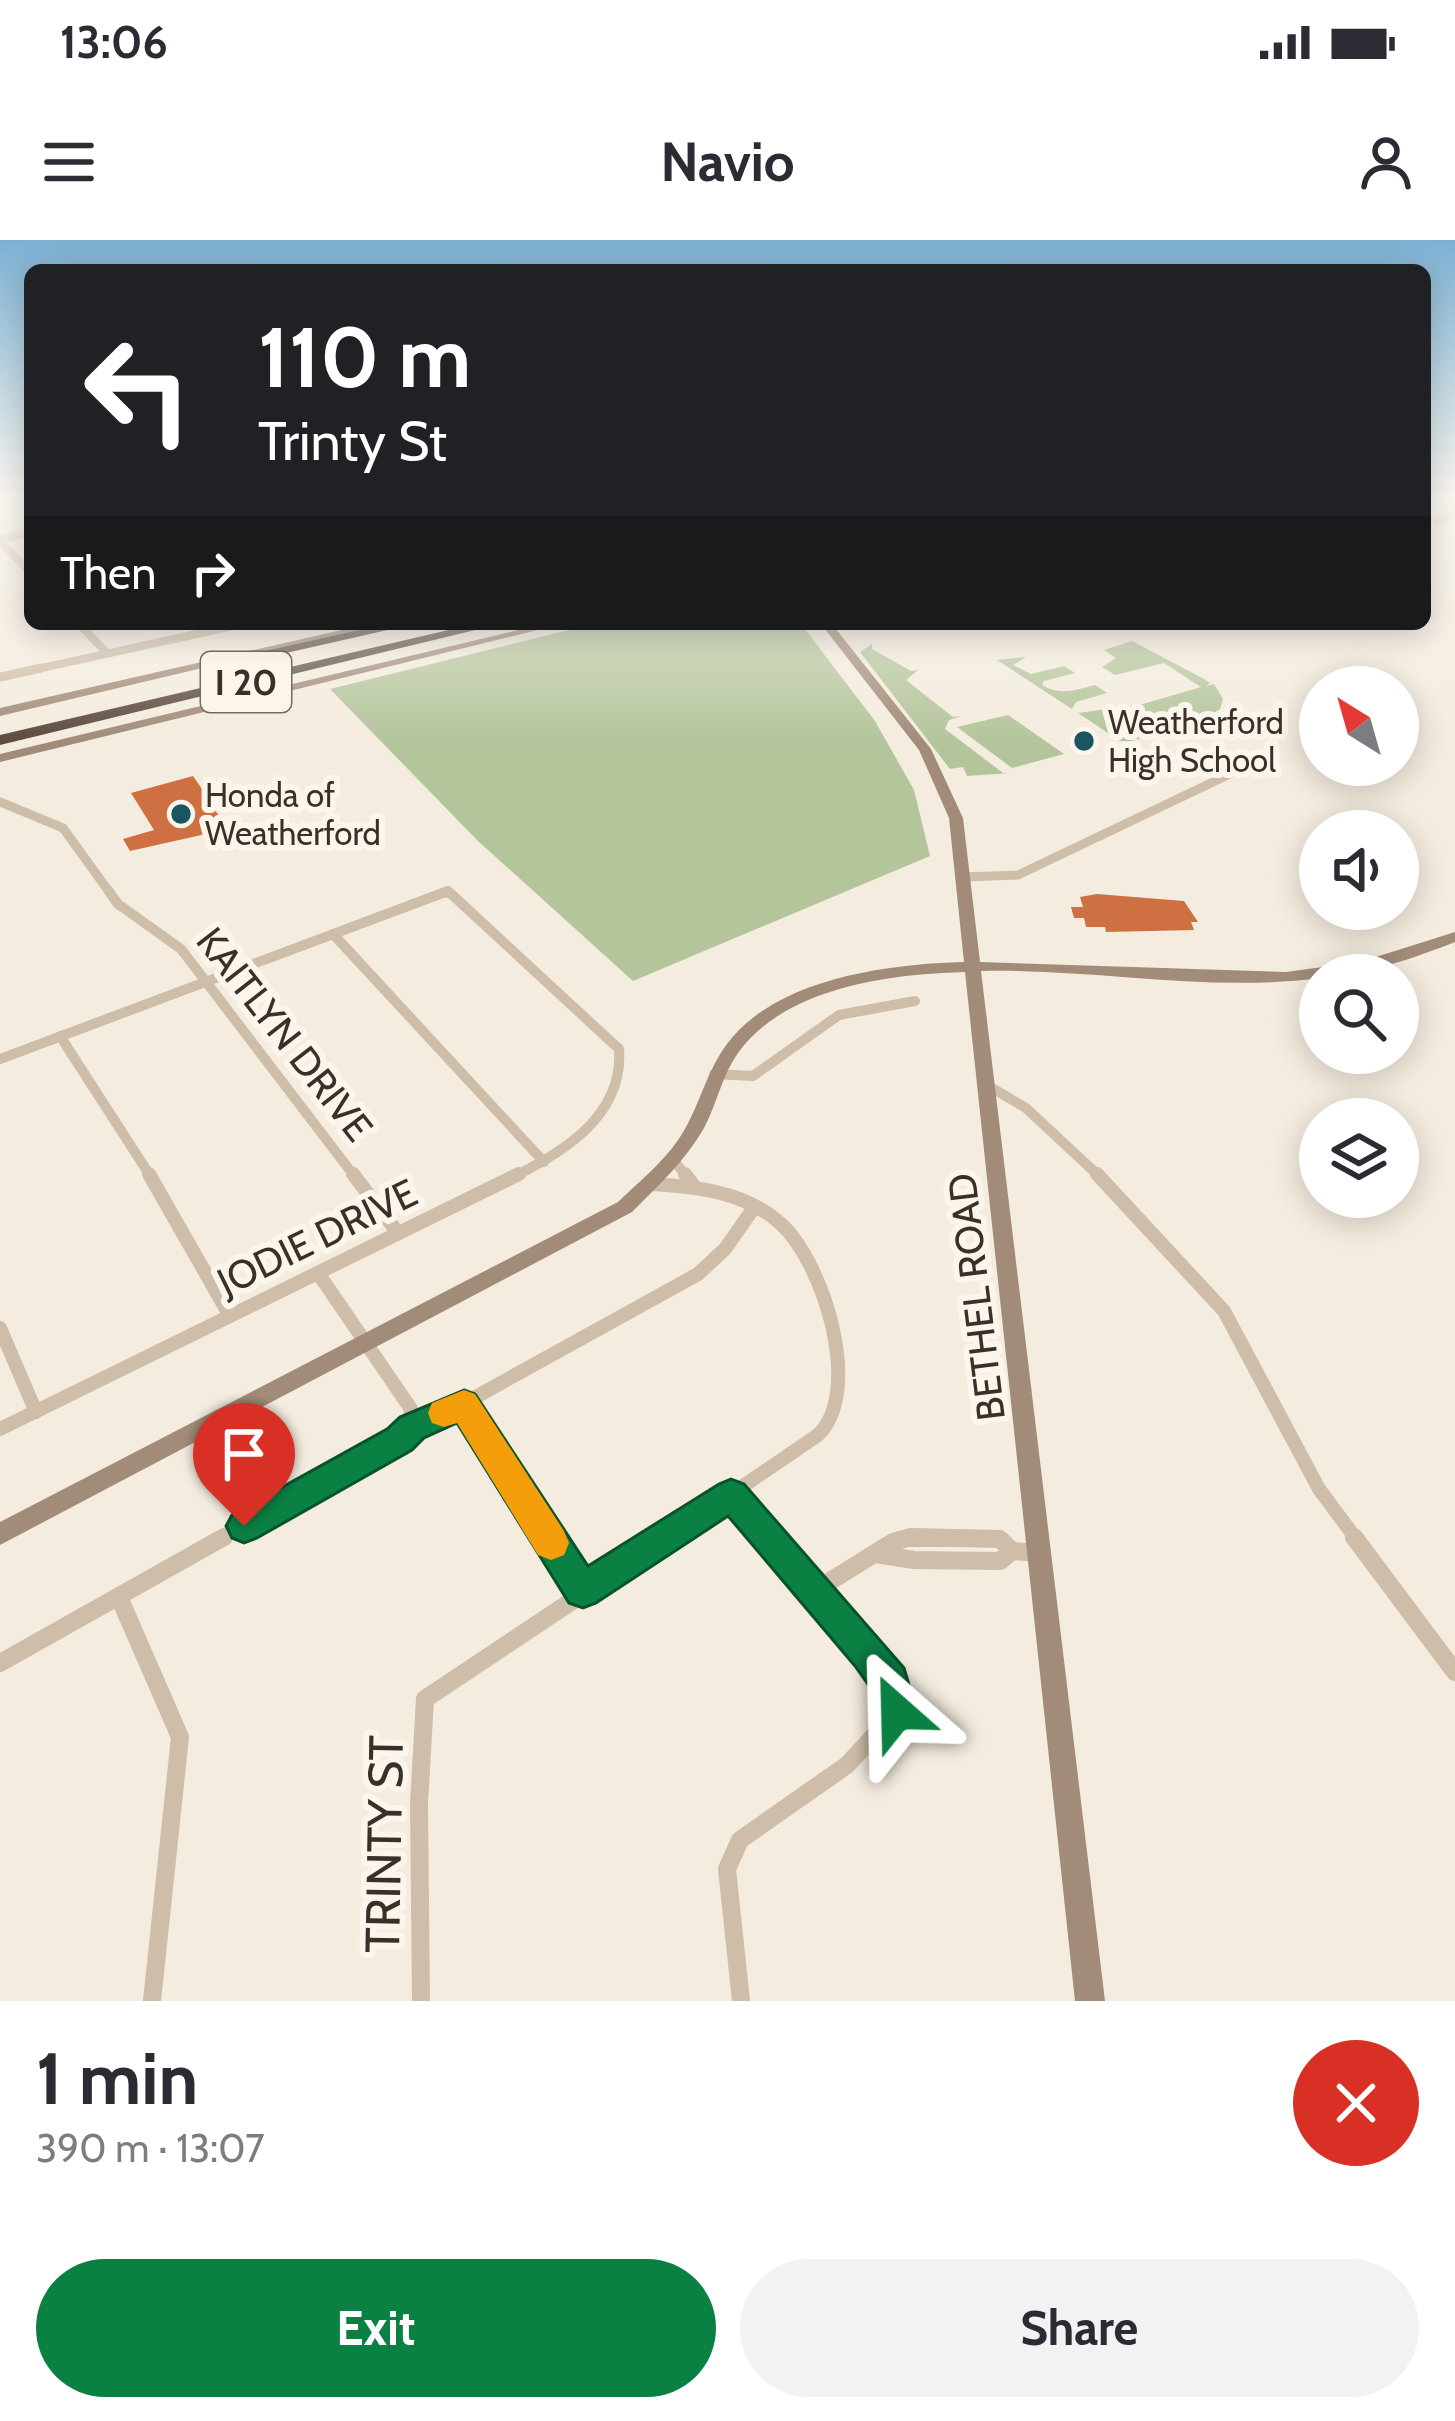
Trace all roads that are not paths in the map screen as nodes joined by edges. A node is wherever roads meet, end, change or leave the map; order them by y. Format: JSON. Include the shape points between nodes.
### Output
{"nodes":[{"id":1,"x":85,"y":630,"type":"edge"},
{"id":2,"x":199,"y":630,"type":"edge"},
{"id":3,"x":356,"y":630,"type":"edge"},
{"id":4,"x":377,"y":630,"type":"edge"},
{"id":5,"x":419,"y":630,"type":"edge"},
{"id":6,"x":470,"y":630,"type":"edge"},
{"id":7,"x":476,"y":630,"type":"edge"},
{"id":8,"x":532,"y":630,"type":"edge"},
{"id":9,"x":831,"y":630,"type":"edge"},
{"id":10,"x":107,"y":653,"type":"junction"},
{"id":11,"x":237,"y":658,"type":"junction"},
{"id":12,"x":0,"y":677,"type":"edge"},
{"id":13,"x":232,"y":702,"type":"junction"},
{"id":14,"x":0,"y":712,"type":"edge"},
{"id":15,"x":0,"y":728,"type":"edge"},
{"id":16,"x":0,"y":740,"type":"edge"},
{"id":17,"x":0,"y":759,"type":"edge"},
{"id":18,"x":1252,"y":763,"type":"dead end"},
{"id":19,"x":0,"y":802,"type":"edge"},
{"id":20,"x":964,"y":877,"type":"junction"},
{"id":21,"x":333,"y":934,"type":"junction"},
{"id":22,"x":1455,"y":937,"type":"edge"},
{"id":23,"x":974,"y":968,"type":"junction"},
{"id":24,"x":206,"y":981,"type":"junction"},
{"id":25,"x":915,"y":1001,"type":"dead end"},
{"id":26,"x":60,"y":1036,"type":"junction"},
{"id":27,"x":0,"y":1059,"type":"edge"},
{"id":28,"x":714,"y":1074,"type":"junction"},
{"id":29,"x":987,"y":1085,"type":"junction"},
{"id":30,"x":673,"y":1158,"type":"junction"},
{"id":31,"x":544,"y":1162,"type":"junction"},
{"id":32,"x":648,"y":1184,"type":"junction"},
{"id":33,"x":694,"y":1186,"type":"junction"},
{"id":34,"x":753,"y":1209,"type":"junction"},
{"id":35,"x":398,"y":1233,"type":"junction"},
{"id":36,"x":318,"y":1273,"type":"junction"},
{"id":37,"x":230,"y":1316,"type":"junction"},
{"id":38,"x":0,"y":1328,"type":"edge"},
{"id":39,"x":367,"y":1342,"type":"junction"},
{"id":40,"x":464,"y":1404,"type":"junction"},
{"id":41,"x":36,"y":1412,"type":"junction"},
{"id":42,"x":412,"y":1427,"type":"junction"},
{"id":43,"x":0,"y":1429,"type":"edge"},
{"id":44,"x":731,"y":1495,"type":"junction"},
{"id":45,"x":0,"y":1534,"type":"edge"},
{"id":46,"x":1042,"y":1553,"type":"junction"},
{"id":47,"x":583,"y":1590,"type":"junction"},
{"id":48,"x":816,"y":1590,"type":"junction"},
{"id":49,"x":118,"y":1597,"type":"junction"},
{"id":50,"x":0,"y":1663,"type":"edge"},
{"id":51,"x":1455,"y":1672,"type":"edge"},
{"id":52,"x":152,"y":2001,"type":"edge"},
{"id":53,"x":422,"y":2001,"type":"edge"},
{"id":54,"x":741,"y":2001,"type":"edge"},
{"id":55,"x":1090,"y":2001,"type":"edge"}],
"edges":[{"from":1,"to":10,"type":"street"},
{"from":2,"to":10,"type":"street"},
{"from":3,"to":11,"type":"main road"},
{"from":4,"to":11,"type":"highway"},
{"from":5,"to":15,"type":"highway","number":"I 20"},
{"from":6,"to":16,"type":"highway","number":"I 20"},
{"from":7,"to":13,"type":"highway"},
{"from":8,"to":13,"type":"main road","via":[[338,677],[275,698],[265,710]]},
{"from":9,"to":20,"type":"main road","name":"BETHEL ROAD","via":[[941,780]]},
{"from":10,"to":12,"type":"street"},
{"from":11,"to":14,"type":"main road"},
{"from":13,"to":17,"type":"main road"},
{"from":18,"to":20,"type":"street","via":[[1018,875]]},
{"from":19,"to":24,"type":"street","name":"KAITLYN DRIVE","via":[[74,837],[118,904],[181,949]]},
{"from":20,"to":23,"type":"main road","name":"BETHEL ROAD"},
{"from":21,"to":24,"type":"street"},
{"from":21,"to":31,"type":"street"},
{"from":21,"to":31,"type":"street","name":"JODIE DRIVE","via":[[448,891],[619,1049],[602,1107],[581,1137]]},
{"from":22,"to":23,"type":"main road","via":[[1352,969],[1260,977]]},
{"from":23,"to":28,"type":"main road","via":[[872,974],[794,999],[736,1042]]},
{"from":23,"to":29,"type":"main road","name":"BETHEL ROAD"},
{"from":24,"to":26,"type":"street"},
{"from":24,"to":35,"type":"street","name":"KAITLYN DRIVE"},
{"from":25,"to":28,"type":"street","via":[[839,1015],[751,1077]]},
{"from":26,"to":27,"type":"street"},
{"from":26,"to":37,"type":"street"},
{"from":28,"to":30,"type":"main road","via":[[689,1139]]},
{"from":29,"to":46,"type":"main road","name":"BETHEL ROAD"},
{"from":29,"to":51,"type":"street","via":[[1026,1108],[1121,1197],[1224,1311],[1319,1489]]},
{"from":30,"to":32,"type":"main road"},
{"from":30,"to":33,"type":"street"},
{"from":31,"to":35,"type":"street","name":"JODIE DRIVE"},
{"from":32,"to":33,"type":"street","name":"TRINTY ST"},
{"from":32,"to":39,"type":"main road","via":[[625,1207]]},
{"from":33,"to":34,"type":"street","name":"TRINTY ST"},
{"from":34,"to":40,"type":"street","via":[[698,1274]]},
{"from":34,"to":44,"type":"street","name":"TRINTY ST","via":[[784,1225],[802,1251],[843,1377],[826,1428]]},
{"from":35,"to":36,"type":"street","name":"JODIE DRIVE"},
{"from":36,"to":37,"type":"street","name":"JODIE DRIVE"},
{"from":36,"to":39,"type":"street"},
{"from":37,"to":41,"type":"street","name":"JODIE DRIVE"},
{"from":38,"to":41,"type":"street"},
{"from":39,"to":42,"type":"street","via":[[411,1408]]},
{"from":39,"to":45,"type":"main road"},
{"from":40,"to":42,"type":"street"},
{"from":40,"to":47,"type":"street"},
{"from":41,"to":43,"type":"street","name":"JODIE DRIVE"},
{"from":42,"to":49,"type":"street"},
{"from":44,"to":47,"type":"street","name":"TRINTY ST"},
{"from":44,"to":48,"type":"street"},
{"from":46,"to":48,"type":"street","via":[[1012,1551],[1000,1561],[877,1554]]},
{"from":46,"to":55,"type":"main road","name":"BETHEL ROAD"},
{"from":47,"to":53,"type":"street","name":"TRINTY ST","via":[[425,1699]]},
{"from":48,"to":54,"type":"street","via":[[890,1682],[897,1712],[730,1855]]},
{"from":49,"to":50,"type":"street"},
{"from":49,"to":52,"type":"street","via":[[180,1737]]}]}
